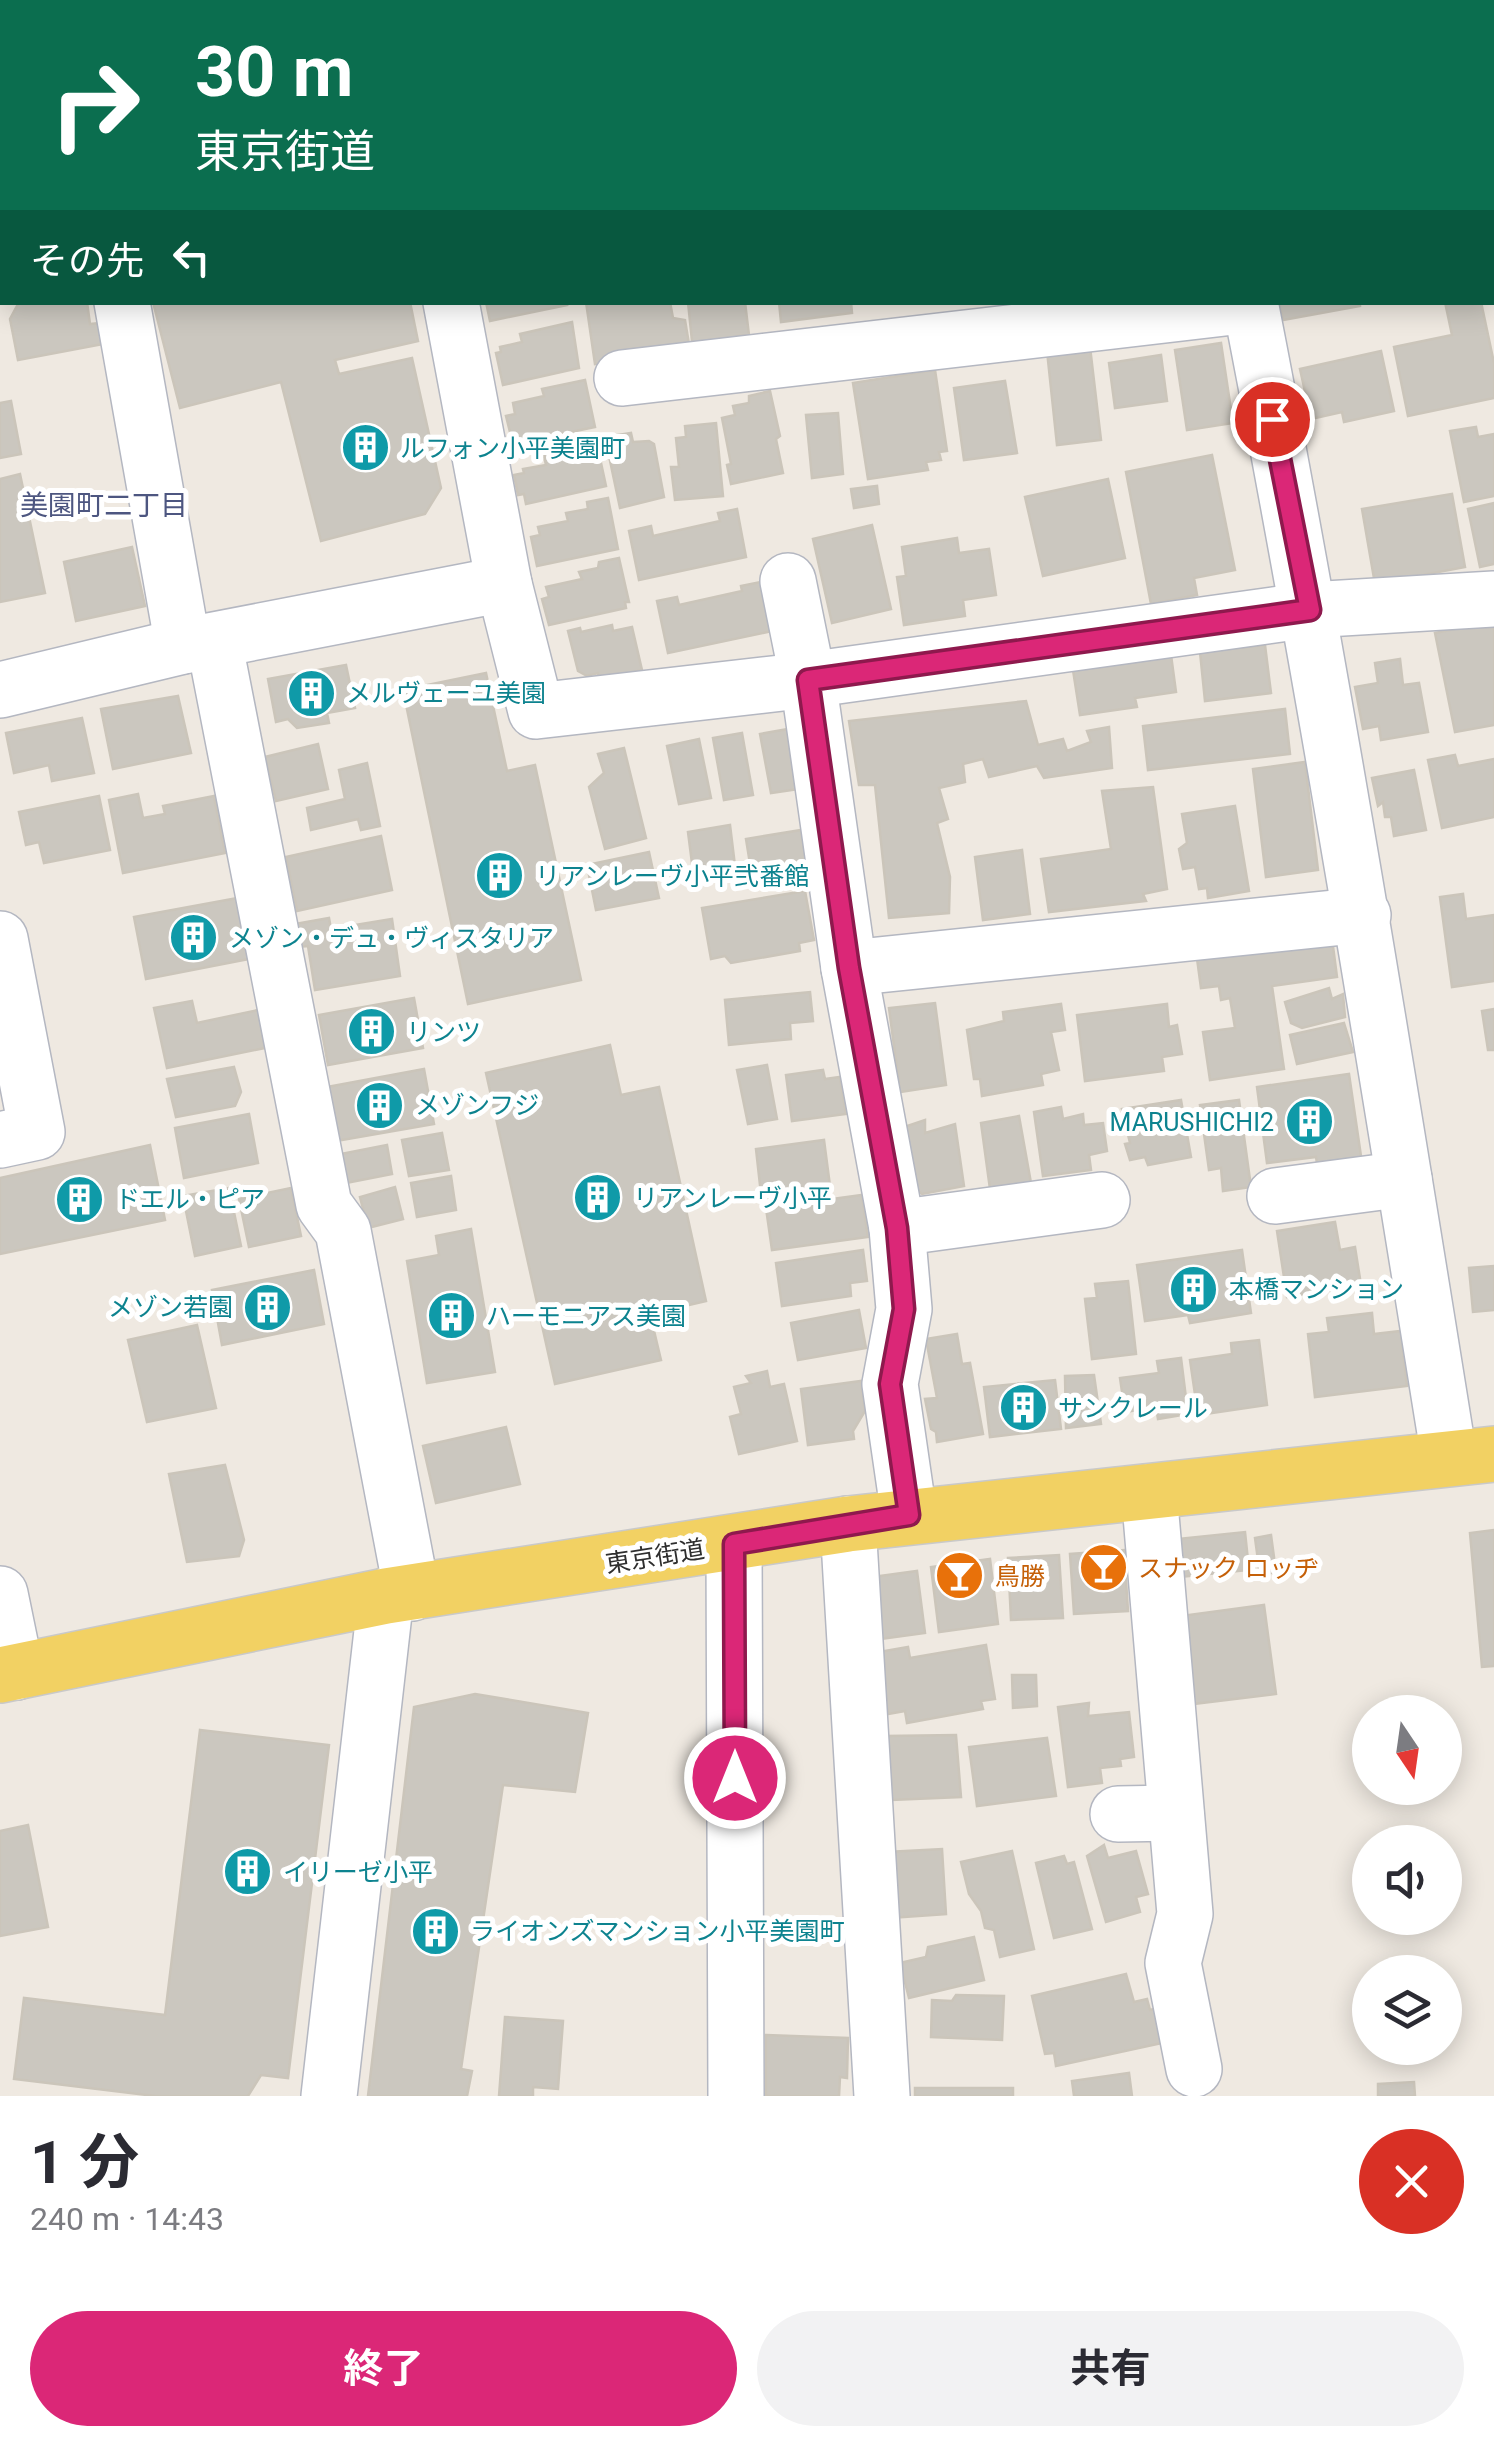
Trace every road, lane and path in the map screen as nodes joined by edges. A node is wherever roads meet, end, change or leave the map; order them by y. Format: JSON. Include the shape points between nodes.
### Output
{"nodes":[{"id":1,"x":123,"y":305,"type":"edge"},
{"id":2,"x":452,"y":305,"type":"edge"},
{"id":3,"x":1242,"y":305,"type":"edge"},
{"id":4,"x":1250,"y":305,"type":"edge"},
{"id":5,"x":622,"y":378,"type":"dead end"},
{"id":6,"x":788,"y":581,"type":"dead end"},
{"id":7,"x":504,"y":584,"type":"junction"},
{"id":8,"x":1494,"y":599,"type":"edge"},
{"id":9,"x":1310,"y":610,"type":"junction"},
{"id":10,"x":198,"y":643,"type":"junction"},
{"id":11,"x":808,"y":680,"type":"junction"},
{"id":12,"x":0,"y":690,"type":"edge"},
{"id":13,"x":1362,"y":915,"type":"junction"},
{"id":14,"x":0,"y":939,"type":"edge"},
{"id":15,"x":849,"y":968,"type":"junction"},
{"id":16,"x":0,"y":1140,"type":"edge"},
{"id":17,"x":1404,"y":1179,"type":"junction"},
{"id":18,"x":1275,"y":1196,"type":"dead end"},
{"id":19,"x":1102,"y":1200,"type":"dead end"},
{"id":20,"x":897,"y":1228,"type":"junction"},
{"id":21,"x":1472,"y":1456,"type":"edge"},
{"id":22,"x":1149,"y":1492,"type":"junction"},
{"id":23,"x":909,"y":1515,"type":"junction"},
{"id":24,"x":848,"y":1524,"type":"junction"},
{"id":25,"x":734,"y":1544,"type":"junction"},
{"id":26,"x":0,"y":1594,"type":"edge"},
{"id":27,"x":399,"y":1594,"type":"junction"},
{"id":28,"x":8,"y":1674,"type":"edge"},
{"id":29,"x":1176,"y":1813,"type":"junction"},
{"id":30,"x":1118,"y":1814,"type":"dead end"},
{"id":31,"x":1194,"y":2070,"type":"dead end"},
{"id":32,"x":329,"y":2096,"type":"edge"},
{"id":33,"x":736,"y":2096,"type":"edge"},
{"id":34,"x":882,"y":2096,"type":"edge"}],
"edges":[{"from":1,"to":10,"type":"street"},
{"from":2,"to":7,"type":"street"},
{"from":3,"to":5,"type":"street"},
{"from":4,"to":9,"type":"street"},
{"from":6,"to":11,"type":"street"},
{"from":7,"to":10,"type":"street"},
{"from":7,"to":11,"type":"street","via":[[536,712]]},
{"from":8,"to":9,"type":"street"},
{"from":9,"to":11,"type":"street"},
{"from":9,"to":13,"type":"street"},
{"from":10,"to":12,"type":"street"},
{"from":10,"to":27,"type":"street","via":[[324,1205],[343,1231]]},
{"from":11,"to":15,"type":"street"},
{"from":13,"to":15,"type":"street"},
{"from":13,"to":17,"type":"street"},
{"from":14,"to":16,"type":"street","via":[[37,1132]]},
{"from":15,"to":20,"type":"street"},
{"from":17,"to":18,"type":"street"},
{"from":17,"to":21,"type":"street"},
{"from":19,"to":20,"type":"street"},
{"from":20,"to":23,"type":"street","via":[[904,1309],[890,1384]]},
{"from":21,"to":22,"type":"main road","name":"東京街道"},
{"from":22,"to":23,"type":"main road","name":"東京街道"},
{"from":22,"to":29,"type":"street"},
{"from":23,"to":24,"type":"main road","name":"東京街道"},
{"from":24,"to":25,"type":"main road","name":"東京街道"},
{"from":24,"to":34,"type":"street"},
{"from":25,"to":27,"type":"main road","name":"東京街道"},
{"from":25,"to":33,"type":"street"},
{"from":26,"to":28,"type":"street"},
{"from":27,"to":28,"type":"main road","name":"東京街道"},
{"from":27,"to":32,"type":"street"},
{"from":29,"to":30,"type":"street"},
{"from":29,"to":31,"type":"street","via":[[1184,1914],[1173,1963]]}]}
